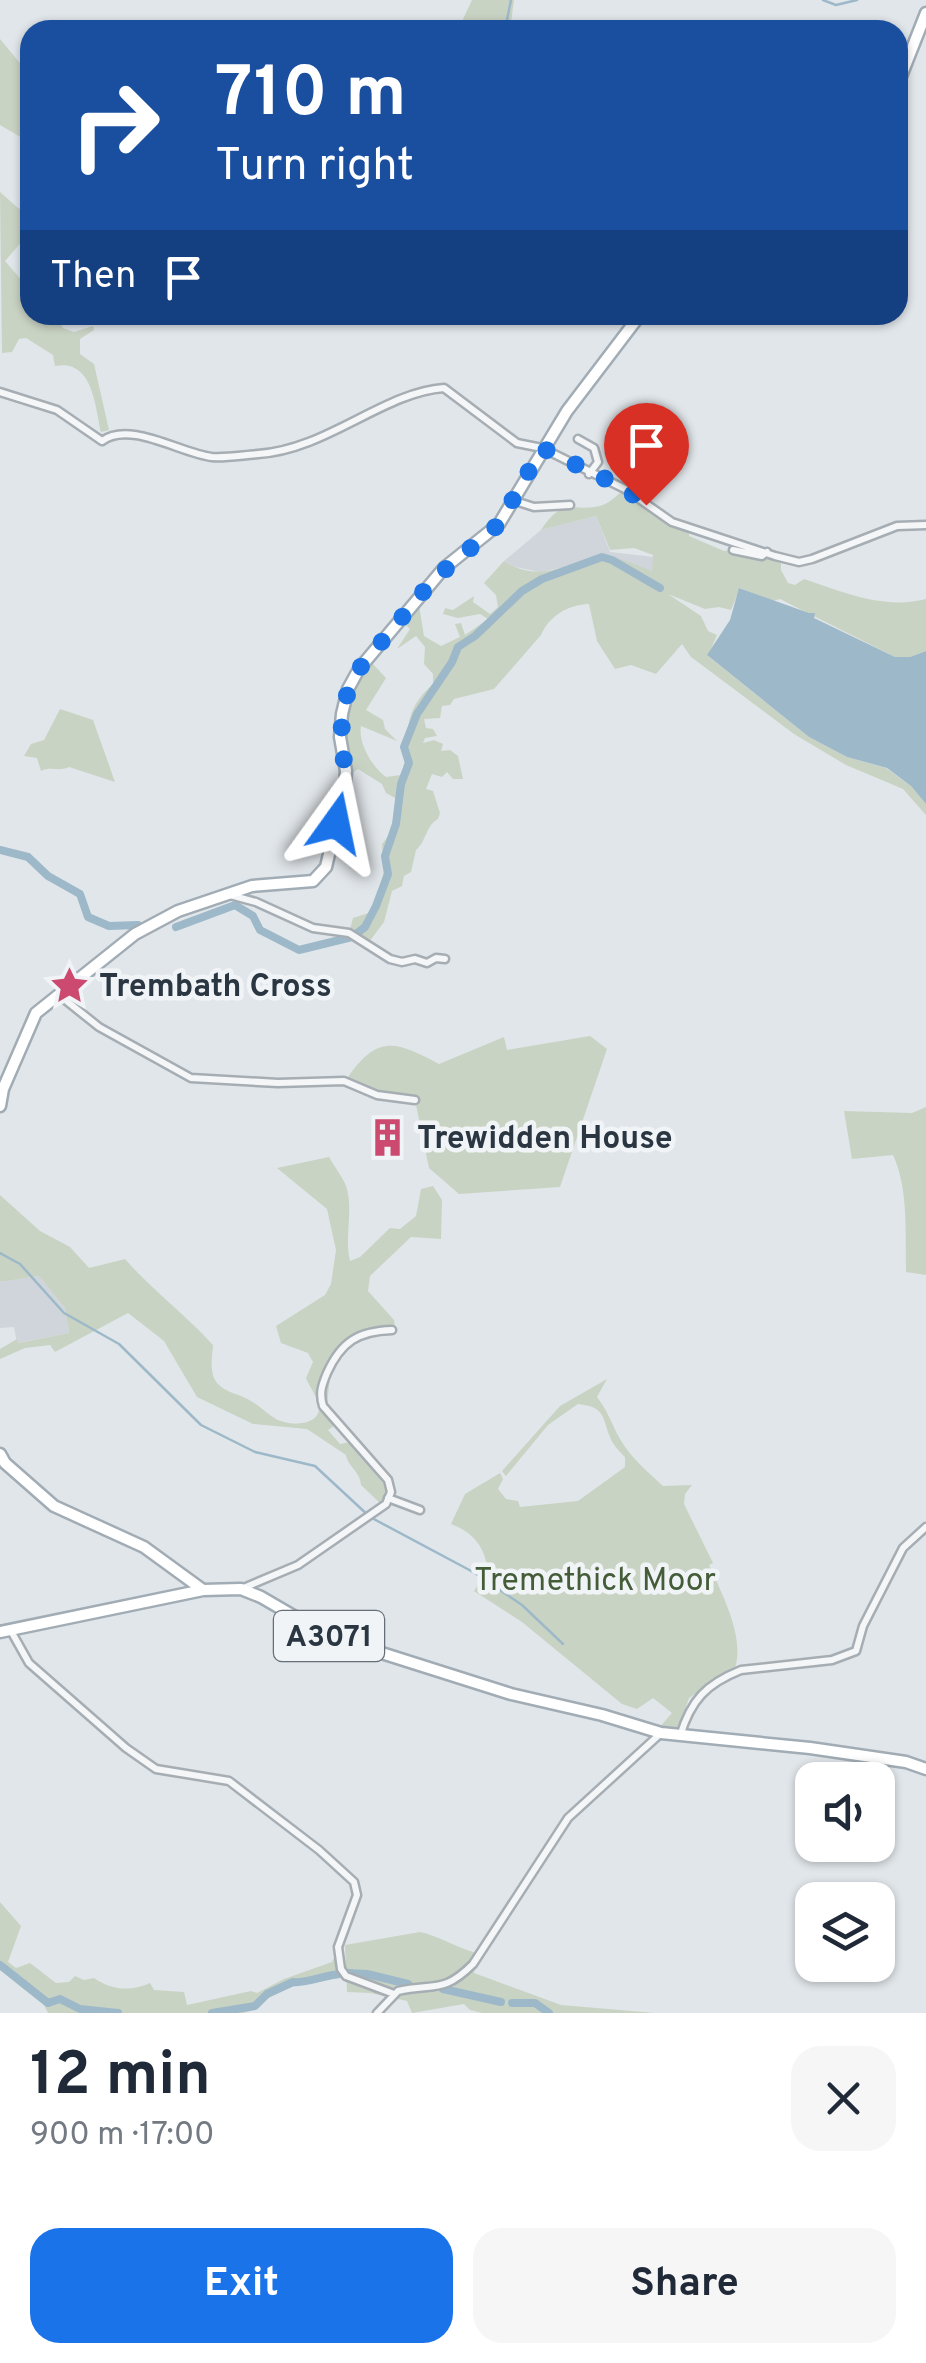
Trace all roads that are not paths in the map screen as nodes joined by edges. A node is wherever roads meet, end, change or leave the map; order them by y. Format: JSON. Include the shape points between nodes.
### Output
{"nodes":[{"id":1,"x":926,"y":14,"type":"edge"},
{"id":2,"x":908,"y":59,"type":"edge"},
{"id":3,"x":632,"y":325,"type":"edge"},
{"id":4,"x":0,"y":392,"type":"edge"},
{"id":5,"x":578,"y":439,"type":"dead end"},
{"id":6,"x":542,"y":448,"type":"junction"},
{"id":7,"x":589,"y":474,"type":"junction"},
{"id":8,"x":514,"y":501,"type":"junction"},
{"id":9,"x":570,"y":505,"type":"dead end"},
{"id":10,"x":926,"y":525,"type":"edge"},
{"id":11,"x":733,"y":550,"type":"dead end"},
{"id":12,"x":767,"y":552,"type":"junction"},
{"id":13,"x":229,"y":895,"type":"junction"},
{"id":14,"x":445,"y":959,"type":"dead end"},
{"id":15,"x":59,"y":996,"type":"junction"},
{"id":16,"x":415,"y":1100,"type":"dead end"},
{"id":17,"x":0,"y":1106,"type":"edge"},
{"id":18,"x":392,"y":1330,"type":"dead end"},
{"id":19,"x":0,"y":1454,"type":"edge"},
{"id":20,"x":388,"y":1498,"type":"junction"},
{"id":21,"x":420,"y":1510,"type":"dead end"},
{"id":22,"x":926,"y":1527,"type":"edge"},
{"id":23,"x":240,"y":1589,"type":"junction"},
{"id":24,"x":204,"y":1590,"type":"junction"},
{"id":25,"x":5,"y":1631,"type":"edge"},
{"id":26,"x":660,"y":1733,"type":"junction"},
{"id":27,"x":680,"y":1736,"type":"junction"},
{"id":28,"x":926,"y":1768,"type":"edge"},
{"id":29,"x":394,"y":1994,"type":"junction"},
{"id":30,"x":378,"y":2013,"type":"edge"}],
"edges":[{"from":1,"to":2,"type":"main road"},
{"from":3,"to":6,"type":"main road"},
{"from":4,"to":6,"type":"street","via":[[57,410],[102,441],[125,434],[214,457],[278,451],[441,388],[518,443]]},
{"from":5,"to":7,"type":"street","via":[[594,448],[598,462]]},
{"from":6,"to":7,"type":"street"},
{"from":6,"to":8,"type":"main road"},
{"from":7,"to":12,"type":"street","via":[[626,489],[672,522]]},
{"from":8,"to":9,"type":"street"},
{"from":8,"to":13,"type":"main road","via":[[484,540],[433,580],[348,689],[340,738],[346,772],[320,877]]},
{"from":10,"to":12,"type":"street","via":[[896,526],[799,562]]},
{"from":11,"to":12,"type":"street"},
{"from":13,"to":14,"type":"street","via":[[312,928],[350,933],[390,959]]},
{"from":13,"to":15,"type":"main road","via":[[142,929]]},
{"from":15,"to":16,"type":"street","via":[[99,1027],[192,1078],[344,1081]]},
{"from":15,"to":17,"type":"main road","via":[[29,1025]]},
{"from":18,"to":20,"type":"street","via":[[347,1341],[320,1396],[388,1480]]},
{"from":19,"to":24,"type":"main road","via":[[54,1506],[144,1547]]},
{"from":20,"to":21,"type":"street"},
{"from":20,"to":23,"type":"street","via":[[298,1565]]},
{"from":22,"to":27,"type":"street","via":[[902,1548],[856,1651],[727,1676],[689,1708]]},
{"from":23,"to":24,"type":"main road","number":"A3071"},
{"from":23,"to":26,"type":"main road","number":"A3071","via":[[346,1642]]},
{"from":24,"to":25,"type":"main road","number":"A3071"},
{"from":25,"to":29,"type":"street","via":[[29,1663],[126,1748],[156,1768],[230,1781],[354,1882],[357,1895],[338,1948],[341,1969]]},
{"from":26,"to":27,"type":"main road","number":"A3071"},
{"from":26,"to":29,"type":"street","via":[[568,1818],[462,1974],[446,1985]]},
{"from":27,"to":28,"type":"main road","number":"A3071"},
{"from":29,"to":30,"type":"street"}]}
